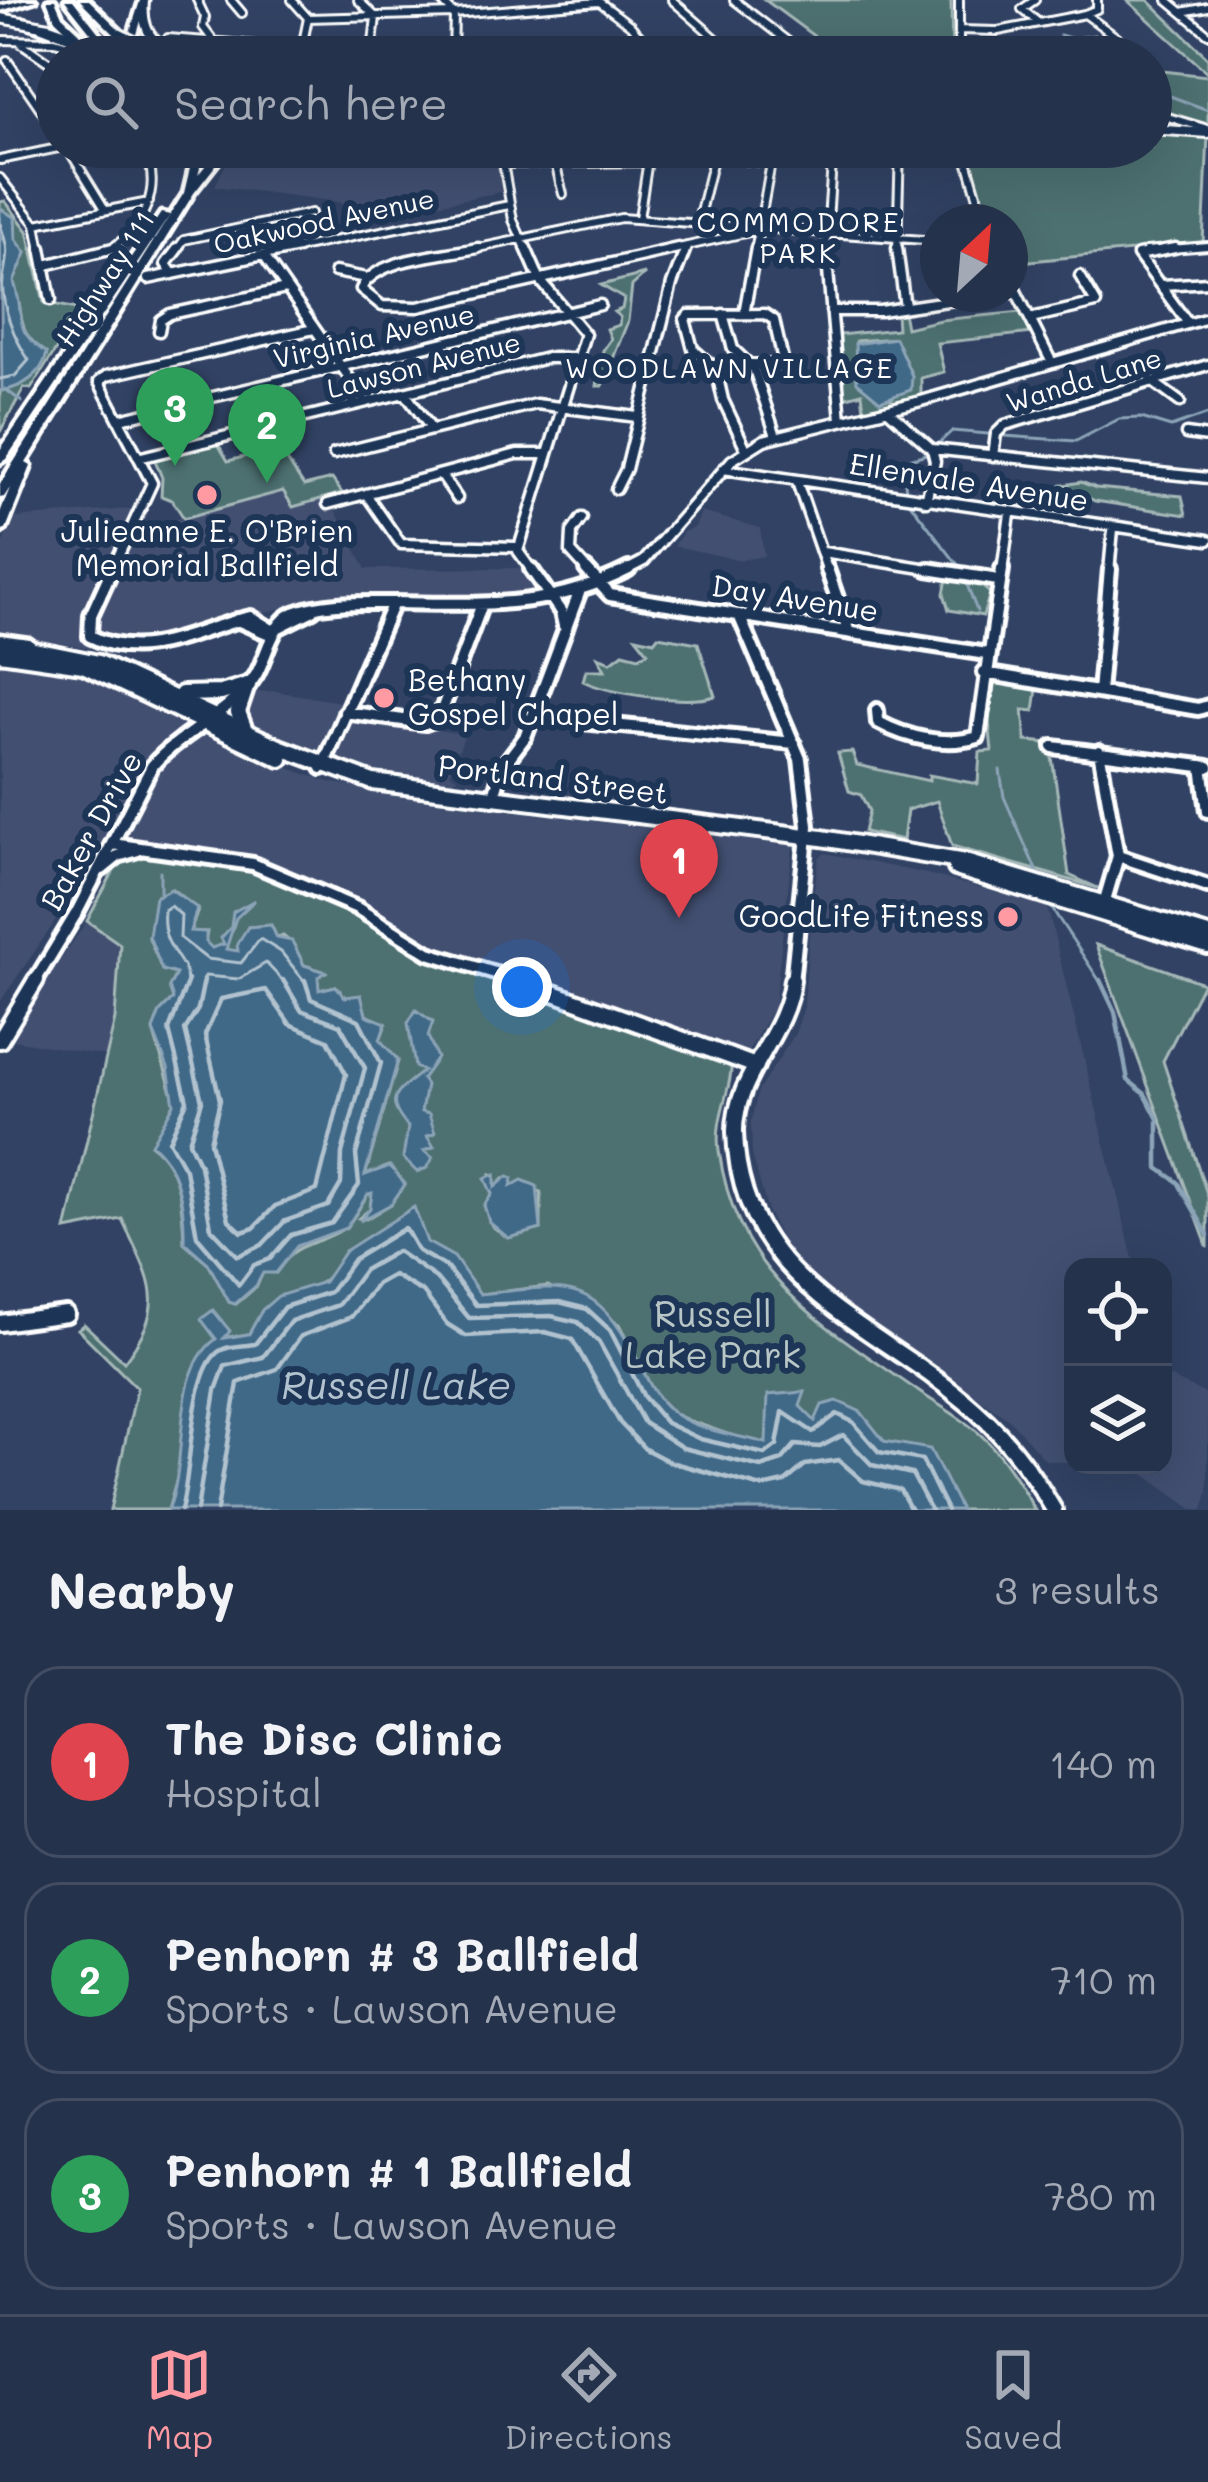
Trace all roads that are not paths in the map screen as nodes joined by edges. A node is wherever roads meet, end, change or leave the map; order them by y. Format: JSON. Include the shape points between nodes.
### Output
{"nodes":[{"id":1,"x":32,"y":0,"type":"edge"},
{"id":2,"x":51,"y":0,"type":"edge"},
{"id":3,"x":69,"y":0,"type":"edge"},
{"id":4,"x":82,"y":0,"type":"edge"},
{"id":5,"x":197,"y":0,"type":"edge"},
{"id":6,"x":231,"y":0,"type":"edge"},
{"id":7,"x":292,"y":0,"type":"edge"},
{"id":8,"x":358,"y":0,"type":"edge"},
{"id":9,"x":440,"y":0,"type":"edge"},
{"id":10,"x":671,"y":0,"type":"edge"},
{"id":11,"x":734,"y":0,"type":"edge"},
{"id":12,"x":959,"y":0,"type":"edge"},
{"id":13,"x":1035,"y":0,"type":"edge"},
{"id":14,"x":1097,"y":0,"type":"edge"},
{"id":15,"x":1167,"y":0,"type":"edge"},
{"id":16,"x":144,"y":1,"type":"edge"},
{"id":17,"x":598,"y":1,"type":"edge"},
{"id":18,"x":1208,"y":7,"type":"edge"},
{"id":19,"x":1182,"y":12,"type":"junction"},
{"id":20,"x":242,"y":13,"type":"dead end"},
{"id":21,"x":0,"y":14,"type":"edge"},
{"id":22,"x":454,"y":14,"type":"junction"},
{"id":23,"x":1085,"y":14,"type":"junction"},
{"id":24,"x":376,"y":17,"type":"junction"},
{"id":25,"x":308,"y":18,"type":"junction"},
{"id":26,"x":24,"y":21,"type":"junction"},
{"id":27,"x":1039,"y":23,"type":"junction"},
{"id":28,"x":959,"y":30,"type":"junction"},
{"id":29,"x":1208,"y":34,"type":"edge"},
{"id":30,"x":62,"y":36,"type":"edge"},
{"id":31,"x":63,"y":36,"type":"edge"},
{"id":32,"x":74,"y":36,"type":"edge"},
{"id":33,"x":100,"y":36,"type":"edge"},
{"id":34,"x":105,"y":36,"type":"edge"},
{"id":35,"x":122,"y":36,"type":"edge"},
{"id":36,"x":134,"y":36,"type":"edge"},
{"id":37,"x":146,"y":36,"type":"edge"},
{"id":38,"x":209,"y":36,"type":"edge"},
{"id":39,"x":304,"y":36,"type":"edge"},
{"id":40,"x":374,"y":36,"type":"edge"},
{"id":41,"x":453,"y":36,"type":"edge"},
{"id":42,"x":640,"y":36,"type":"edge"},
{"id":43,"x":713,"y":36,"type":"edge"},
{"id":44,"x":781,"y":36,"type":"edge"},
{"id":45,"x":959,"y":36,"type":"edge"},
{"id":46,"x":1115,"y":36,"type":"edge"},
{"id":47,"x":0,"y":40,"type":"edge"},
{"id":48,"x":18,"y":42,"type":"junction"},
{"id":49,"x":36,"y":42,"type":"edge"},
{"id":50,"x":35,"y":51,"type":"joint"},
{"id":51,"x":17,"y":57,"type":"junction"},
{"id":52,"x":3,"y":60,"type":"edge"},
{"id":53,"x":36,"y":105,"type":"edge"},
{"id":54,"x":1172,"y":119,"type":"edge"},
{"id":55,"x":1172,"y":130,"type":"edge"},
{"id":56,"x":1208,"y":131,"type":"edge"},
{"id":57,"x":36,"y":153,"type":"edge"},
{"id":58,"x":0,"y":160,"type":"edge"},
{"id":59,"x":79,"y":168,"type":"edge"},
{"id":60,"x":155,"y":168,"type":"edge"},
{"id":61,"x":185,"y":168,"type":"edge"},
{"id":62,"x":195,"y":168,"type":"edge"},
{"id":63,"x":209,"y":168,"type":"edge"},
{"id":64,"x":503,"y":168,"type":"edge"},
{"id":65,"x":556,"y":168,"type":"edge"},
{"id":66,"x":646,"y":168,"type":"edge"},
{"id":67,"x":710,"y":168,"type":"edge"},
{"id":68,"x":771,"y":168,"type":"edge"},
{"id":69,"x":831,"y":168,"type":"edge"},
{"id":70,"x":899,"y":168,"type":"edge"},
{"id":71,"x":969,"y":168,"type":"edge"},
{"id":72,"x":0,"y":178,"type":"edge"},
{"id":73,"x":189,"y":193,"type":"junction"},
{"id":74,"x":563,"y":194,"type":"dead end"},
{"id":75,"x":13,"y":197,"type":"junction"},
{"id":76,"x":0,"y":200,"type":"edge"},
{"id":77,"x":148,"y":202,"type":"junction"},
{"id":78,"x":980,"y":204,"type":"edge"},
{"id":79,"x":509,"y":205,"type":"junction"},
{"id":80,"x":105,"y":209,"type":"junction"},
{"id":81,"x":311,"y":213,"type":"dead end"},
{"id":82,"x":639,"y":218,"type":"junction"},
{"id":83,"x":36,"y":224,"type":"junction"},
{"id":84,"x":697,"y":224,"type":"junction"},
{"id":85,"x":759,"y":230,"type":"junction"},
{"id":86,"x":825,"y":236,"type":"junction"},
{"id":87,"x":521,"y":237,"type":"junction"},
{"id":88,"x":896,"y":241,"type":"junction"},
{"id":89,"x":920,"y":242,"type":"edge"},
{"id":90,"x":1208,"y":246,"type":"edge"},
{"id":91,"x":686,"y":247,"type":"junction"},
{"id":92,"x":264,"y":256,"type":"junction"},
{"id":93,"x":46,"y":265,"type":"junction"},
{"id":94,"x":335,"y":272,"type":"dead end"},
{"id":95,"x":173,"y":274,"type":"junction"},
{"id":96,"x":1080,"y":276,"type":"dead end"},
{"id":97,"x":366,"y":278,"type":"junction"},
{"id":98,"x":148,"y":279,"type":"dead end"},
{"id":99,"x":540,"y":280,"type":"junction"},
{"id":100,"x":1208,"y":282,"type":"edge"},
{"id":101,"x":1162,"y":286,"type":"junction"},
{"id":102,"x":286,"y":289,"type":"junction"},
{"id":103,"x":51,"y":300,"type":"dead end"},
{"id":104,"x":600,"y":305,"type":"dead end"},
{"id":105,"x":920,"y":305,"type":"edge"},
{"id":106,"x":905,"y":307,"type":"junction"},
{"id":107,"x":388,"y":308,"type":"junction"},
{"id":108,"x":745,"y":308,"type":"dead end"},
{"id":109,"x":831,"y":311,"type":"junction"},
{"id":110,"x":1027,"y":312,"type":"edge"},
{"id":111,"x":568,"y":313,"type":"junction"},
{"id":112,"x":723,"y":314,"type":"junction"},
{"id":113,"x":1031,"y":318,"type":"junction"},
{"id":114,"x":1208,"y":318,"type":"edge"},
{"id":115,"x":379,"y":319,"type":"dead end"},
{"id":116,"x":1187,"y":322,"type":"junction"},
{"id":117,"x":314,"y":329,"type":"junction"},
{"id":118,"x":159,"y":331,"type":"dead end"},
{"id":119,"x":578,"y":358,"type":"junction"},
{"id":120,"x":1052,"y":363,"type":"junction"},
{"id":121,"x":750,"y":365,"type":"junction"},
{"id":122,"x":1208,"y":365,"type":"edge"},
{"id":123,"x":341,"y":366,"type":"junction"},
{"id":124,"x":716,"y":369,"type":"junction"},
{"id":125,"x":1153,"y":382,"type":"junction"},
{"id":126,"x":405,"y":393,"type":"junction"},
{"id":127,"x":366,"y":402,"type":"junction"},
{"id":128,"x":1180,"y":402,"type":"dead end"},
{"id":129,"x":560,"y":407,"type":"junction"},
{"id":130,"x":51,"y":409,"type":"junction"},
{"id":131,"x":888,"y":410,"type":"junction"},
{"id":132,"x":637,"y":416,"type":"junction"},
{"id":133,"x":120,"y":419,"type":"junction"},
{"id":134,"x":841,"y":420,"type":"junction"},
{"id":135,"x":432,"y":430,"type":"junction"},
{"id":136,"x":1186,"y":434,"type":"dead end"},
{"id":137,"x":776,"y":436,"type":"junction"},
{"id":138,"x":1208,"y":437,"type":"edge"},
{"id":139,"x":746,"y":449,"type":"junction"},
{"id":140,"x":932,"y":449,"type":"junction"},
{"id":141,"x":334,"y":454,"type":"dead end"},
{"id":142,"x":546,"y":454,"type":"junction"},
{"id":143,"x":0,"y":456,"type":"edge"},
{"id":144,"x":993,"y":456,"type":"junction"},
{"id":145,"x":142,"y":457,"type":"junction"},
{"id":146,"x":723,"y":470,"type":"junction"},
{"id":147,"x":441,"y":475,"type":"junction"},
{"id":148,"x":1208,"y":478,"type":"edge"},
{"id":149,"x":797,"y":482,"type":"junction"},
{"id":150,"x":616,"y":489,"type":"dead end"},
{"id":151,"x":0,"y":494,"type":"edge"},
{"id":152,"x":366,"y":494,"type":"junction"},
{"id":153,"x":457,"y":498,"type":"dead end"},
{"id":154,"x":926,"y":501,"type":"junction"},
{"id":155,"x":328,"y":504,"type":"dead end"},
{"id":156,"x":1010,"y":514,"type":"junction"},
{"id":157,"x":582,"y":518,"type":"dead end"},
{"id":158,"x":1112,"y":529,"type":"junction"},
{"id":159,"x":0,"y":530,"type":"edge"},
{"id":160,"x":1208,"y":540,"type":"edge"},
{"id":161,"x":518,"y":547,"type":"junction"},
{"id":162,"x":823,"y":552,"type":"junction"},
{"id":163,"x":998,"y":580,"type":"junction"},
{"id":164,"x":598,"y":587,"type":"junction"},
{"id":165,"x":579,"y":593,"type":"junction"},
{"id":166,"x":550,"y":599,"type":"junction"},
{"id":167,"x":393,"y":603,"type":"junction"},
{"id":168,"x":482,"y":604,"type":"junction"},
{"id":169,"x":739,"y":615,"type":"junction"},
{"id":170,"x":564,"y":626,"type":"junction"},
{"id":171,"x":848,"y":630,"type":"junction"},
{"id":172,"x":275,"y":632,"type":"junction"},
{"id":173,"x":0,"y":641,"type":"edge"},
{"id":174,"x":29,"y":644,"type":"joint"},
{"id":175,"x":5,"y":654,"type":"edge"},
{"id":176,"x":987,"y":654,"type":"junction"},
{"id":177,"x":984,"y":673,"type":"junction"},
{"id":178,"x":248,"y":685,"type":"junction"},
{"id":179,"x":1099,"y":692,"type":"junction"},
{"id":180,"x":176,"y":693,"type":"junction"},
{"id":181,"x":1208,"y":706,"type":"edge"},
{"id":182,"x":877,"y":710,"type":"dead end"},
{"id":183,"x":345,"y":712,"type":"junction"},
{"id":184,"x":209,"y":716,"type":"junction"},
{"id":185,"x":532,"y":717,"type":"junction"},
{"id":186,"x":245,"y":730,"type":"junction"},
{"id":187,"x":794,"y":743,"type":"junction"},
{"id":188,"x":1053,"y":747,"type":"dead end"},
{"id":189,"x":1099,"y":751,"type":"junction"},
{"id":190,"x":316,"y":766,"type":"junction"},
{"id":191,"x":1205,"y":767,"type":"edge"},
{"id":192,"x":494,"y":799,"type":"junction"},
{"id":193,"x":1208,"y":811,"type":"edge"},
{"id":194,"x":808,"y":828,"type":"junction"},
{"id":195,"x":112,"y":844,"type":"junction"},
{"id":196,"x":146,"y":848,"type":"junction"},
{"id":197,"x":1118,"y":856,"type":"junction"},
{"id":198,"x":96,"y":876,"type":"junction"},
{"id":199,"x":1208,"y":886,"type":"edge"},
{"id":200,"x":1103,"y":905,"type":"junction"},
{"id":201,"x":1208,"y":935,"type":"edge"},
{"id":202,"x":1208,"y":946,"type":"edge"},
{"id":203,"x":0,"y":1040,"type":"edge"},
{"id":204,"x":756,"y":1066,"type":"junction"},
{"id":205,"x":66,"y":1314,"type":"dead end"},
{"id":206,"x":0,"y":1323,"type":"edge"},
{"id":207,"x":1054,"y":1510,"type":"edge"}],
"edges":[{"from":1,"to":21,"type":"highway"},
{"from":2,"to":32,"type":"highway"},
{"from":3,"to":33,"type":"highway"},
{"from":4,"to":34,"type":"highway"},
{"from":4,"to":35,"type":"highway","bridge":true},
{"from":5,"to":38,"type":"street"},
{"from":6,"to":20,"type":"street"},
{"from":7,"to":25,"type":"street"},
{"from":8,"to":24,"type":"street"},
{"from":9,"to":22,"type":"street"},
{"from":10,"to":43,"type":"street"},
{"from":11,"to":44,"type":"street"},
{"from":12,"to":28,"type":"street"},
{"from":13,"to":27,"type":"street","via":[[1022,9]]},
{"from":14,"to":23,"type":"street"},
{"from":15,"to":19,"type":"street"},
{"from":16,"to":36,"type":"highway"},
{"from":16,"to":37,"type":"main road"},
{"from":17,"to":22,"type":"street"},
{"from":17,"to":42,"type":"street"},
{"from":18,"to":19,"type":"street"},
{"from":19,"to":29,"type":"street"},
{"from":21,"to":26,"type":"main road"},
{"from":22,"to":24,"type":"street"},
{"from":22,"to":41,"type":"street"},
{"from":23,"to":27,"type":"street"},
{"from":23,"to":46,"type":"street"},
{"from":24,"to":25,"type":"street"},
{"from":24,"to":40,"type":"street"},
{"from":25,"to":39,"type":"street"},
{"from":26,"to":30,"type":"main road"},
{"from":26,"to":31,"type":"highway"},
{"from":27,"to":28,"type":"street"},
{"from":28,"to":45,"type":"street"},
{"from":47,"to":48,"type":"street"},
{"from":48,"to":49,"type":"street"},
{"from":48,"to":50,"type":"street"},
{"from":48,"to":51,"type":"street","via":[[25,50]]},
{"from":50,"to":51,"type":"street"},
{"from":51,"to":52,"type":"street"},
{"from":52,"to":53,"type":"street"},
{"from":54,"to":56,"type":"street"},
{"from":55,"to":56,"type":"main road"},
{"from":57,"to":58,"type":"street"},
{"from":59,"to":80,"type":"street"},
{"from":60,"to":77,"type":"street"},
{"from":61,"to":143,"type":"highway","name":"Highway 111","via":[[178,196]]},
{"from":62,"to":73,"type":"highway","name":"Highway 111"},
{"from":63,"to":73,"type":"highway"},
{"from":64,"to":79,"type":"street"},
{"from":65,"to":74,"type":"street"},
{"from":66,"to":82,"type":"street"},
{"from":67,"to":84,"type":"street"},
{"from":68,"to":85,"type":"street"},
{"from":69,"to":86,"type":"street"},
{"from":70,"to":88,"type":"street"},
{"from":71,"to":78,"type":"street"},
{"from":72,"to":75,"type":"street"},
{"from":73,"to":130,"type":"highway","name":"Highway 111"},
{"from":75,"to":76,"type":"street"},
{"from":75,"to":83,"type":"street"},
{"from":77,"to":80,"type":"street"},
{"from":77,"to":93,"type":"street","via":[[112,250]]},
{"from":79,"to":87,"type":"street"},
{"from":79,"to":92,"type":"street","name":"Oakwood Avenue"},
{"from":80,"to":83,"type":"street"},
{"from":81,"to":95,"type":"street","via":[[184,240],[166,264]]},
{"from":82,"to":84,"type":"street"},
{"from":82,"to":87,"type":"street"},
{"from":83,"to":93,"type":"street"},
{"from":84,"to":85,"type":"street"},
{"from":85,"to":86,"type":"street"},
{"from":85,"to":91,"type":"street"},
{"from":85,"to":108,"type":"street"},
{"from":86,"to":88,"type":"street"},
{"from":86,"to":109,"type":"street"},
{"from":87,"to":97,"type":"street"},
{"from":87,"to":99,"type":"street"},
{"from":88,"to":89,"type":"street"},
{"from":88,"to":106,"type":"street"},
{"from":90,"to":101,"type":"street","via":[[1140,253]]},
{"from":91,"to":99,"type":"street"},
{"from":91,"to":132,"type":"street"},
{"from":92,"to":95,"type":"street","name":"Oakwood Avenue"},
{"from":92,"to":102,"type":"street"},
{"from":93,"to":103,"type":"street"},
{"from":94,"to":97,"type":"street"},
{"from":95,"to":98,"type":"street","name":"Oakwood Avenue"},
{"from":96,"to":113,"type":"street","via":[[1096,302]]},
{"from":97,"to":107,"type":"street","via":[[364,295]]},
{"from":99,"to":107,"type":"street"},
{"from":99,"to":111,"type":"street"},
{"from":100,"to":101,"type":"street"},
{"from":101,"to":116,"type":"street"},
{"from":102,"to":117,"type":"street"},
{"from":102,"to":118,"type":"street","via":[[170,314]]},
{"from":104,"to":111,"type":"street","name":"Virginia Avenue"},
{"from":105,"to":106,"type":"street"},
{"from":106,"to":109,"type":"street"},
{"from":107,"to":115,"type":"street"},
{"from":109,"to":134,"type":"street"},
{"from":110,"to":113,"type":"street"},
{"from":111,"to":119,"type":"street","via":[[585,331]]},
{"from":111,"to":123,"type":"street","name":"Virginia Avenue"},
{"from":112,"to":121,"type":"street","via":[[733,350]]},
{"from":112,"to":121,"type":"street","via":[[774,320],[783,362]]},
{"from":112,"to":124,"type":"street","via":[[685,320],[693,349]]},
{"from":113,"to":120,"type":"street"},
{"from":114,"to":116,"type":"street"},
{"from":116,"to":120,"type":"street"},
{"from":117,"to":123,"type":"street"},
{"from":117,"to":133,"type":"street","via":[[103,377]]},
{"from":119,"to":126,"type":"street","name":"Lawson Avenue","via":[[547,358]]},
{"from":119,"to":129,"type":"street"},
{"from":120,"to":131,"type":"street"},
{"from":121,"to":124,"type":"street"},
{"from":121,"to":137,"type":"street"},
{"from":122,"to":125,"type":"street","name":"Wanda Lane"},
{"from":123,"to":127,"type":"street"},
{"from":123,"to":133,"type":"street","name":"Virginia Avenue"},
{"from":124,"to":139,"type":"street"},
{"from":125,"to":128,"type":"street"},
{"from":125,"to":144,"type":"street","name":"Wanda Lane","via":[[1005,425]]},
{"from":126,"to":127,"type":"street","name":"Lawson Avenue"},
{"from":126,"to":135,"type":"street"},
{"from":127,"to":145,"type":"street","name":"Lawson Avenue"},
{"from":129,"to":132,"type":"street"},
{"from":129,"to":135,"type":"street","via":[[533,404]]},
{"from":129,"to":142,"type":"street"},
{"from":130,"to":151,"type":"highway","name":"Highway 111"},
{"from":130,"to":159,"type":"highway"},
{"from":131,"to":134,"type":"street"},
{"from":131,"to":140,"type":"street"},
{"from":132,"to":150,"type":"street"},
{"from":133,"to":145,"type":"street"},
{"from":134,"to":137,"type":"street"},
{"from":135,"to":141,"type":"street"},
{"from":136,"to":138,"type":"street"},
{"from":137,"to":139,"type":"street"},
{"from":139,"to":146,"type":"street"},
{"from":140,"to":144,"type":"street"},
{"from":140,"to":154,"type":"street"},
{"from":142,"to":147,"type":"street"},
{"from":142,"to":161,"type":"street"},
{"from":144,"to":148,"type":"street"},
{"from":145,"to":172,"type":"street","via":[[150,492],[87,631],[128,649],[241,623]]},
{"from":146,"to":149,"type":"street","name":"Ellenvale Avenue"},
{"from":146,"to":164,"type":"street","via":[[652,554]]},
{"from":147,"to":152,"type":"street"},
{"from":147,"to":153,"type":"street"},
{"from":149,"to":154,"type":"street","name":"Ellenvale Avenue"},
{"from":149,"to":162,"type":"street"},
{"from":152,"to":155,"type":"street"},
{"from":152,"to":161,"type":"street","via":[[401,544]]},
{"from":154,"to":156,"type":"street","name":"Ellenvale Avenue"},
{"from":156,"to":158,"type":"street","name":"Ellenvale Avenue"},
{"from":156,"to":163,"type":"street"},
{"from":157,"to":164,"type":"street","via":[[570,547]]},
{"from":158,"to":160,"type":"street","name":"Ellenvale Avenue"},
{"from":158,"to":179,"type":"street"},
{"from":161,"to":166,"type":"street"},
{"from":162,"to":163,"type":"street"},
{"from":162,"to":171,"type":"street"},
{"from":163,"to":176,"type":"street"},
{"from":164,"to":165,"type":"street"},
{"from":164,"to":169,"type":"street","name":"Day Avenue"},
{"from":165,"to":166,"type":"street"},
{"from":165,"to":170,"type":"street"},
{"from":166,"to":168,"type":"street"},
{"from":166,"to":170,"type":"street"},
{"from":167,"to":168,"type":"street"},
{"from":167,"to":172,"type":"street","via":[[315,608]]},
{"from":167,"to":183,"type":"street"},
{"from":168,"to":183,"type":"street","via":[[439,718]]},
{"from":169,"to":171,"type":"street","name":"Day Avenue"},
{"from":169,"to":187,"type":"street"},
{"from":170,"to":185,"type":"street"},
{"from":171,"to":176,"type":"street","name":"Day Avenue"},
{"from":172,"to":178,"type":"street"},
{"from":173,"to":174,"type":"highway"},
{"from":174,"to":180,"type":"main road","name":"Portland Street","via":[[90,657]]},
{"from":175,"to":184,"type":"main road","name":"Portland Street","via":[[83,664]]},
{"from":176,"to":177,"type":"street"},
{"from":177,"to":179,"type":"street"},
{"from":177,"to":182,"type":"street","via":[[976,740],[890,729]]},
{"from":178,"to":180,"type":"main road"},
{"from":178,"to":184,"type":"street","name":"Baker Drive"},
{"from":178,"to":186,"type":"main road","via":[[238,712]]},
{"from":179,"to":181,"type":"street"},
{"from":180,"to":184,"type":"main road","name":"Portland Street"},
{"from":183,"to":190,"type":"street"},
{"from":184,"to":186,"type":"main road","name":"Portland Street"},
{"from":184,"to":190,"type":"main road","name":"Portland Street","via":[[284,760]]},
{"from":184,"to":195,"type":"street","name":"Baker Drive","via":[[152,766]]},
{"from":185,"to":187,"type":"street"},
{"from":185,"to":192,"type":"street"},
{"from":186,"to":190,"type":"main road","name":"Portland Street"},
{"from":187,"to":194,"type":"street"},
{"from":188,"to":189,"type":"street"},
{"from":189,"to":191,"type":"street"},
{"from":189,"to":197,"type":"street"},
{"from":190,"to":192,"type":"main road","name":"Portland Street","via":[[406,789]]},
{"from":191,"to":193,"type":"street"},
{"from":192,"to":194,"type":"main road","name":"Portland Street"},
{"from":194,"to":200,"type":"main road","name":"Portland Street"},
{"from":194,"to":204,"type":"street","via":[[790,1004]]},
{"from":195,"to":196,"type":"street"},
{"from":195,"to":198,"type":"street","name":"Baker Drive"},
{"from":196,"to":198,"type":"street","via":[[118,856]]},
{"from":196,"to":204,"type":"street","via":[[275,872],[357,908],[429,953]]},
{"from":197,"to":199,"type":"street"},
{"from":197,"to":200,"type":"street"},
{"from":198,"to":203,"type":"street","name":"Baker Drive"},
{"from":200,"to":201,"type":"main road","name":"Portland Street"},
{"from":200,"to":202,"type":"main road","name":"Portland Street"},
{"from":204,"to":207,"type":"street","via":[[740,1097],[736,1148],[747,1199],[776,1256],[826,1304],[979,1412],[1021,1456]]},
{"from":205,"to":206,"type":"street"}]}
